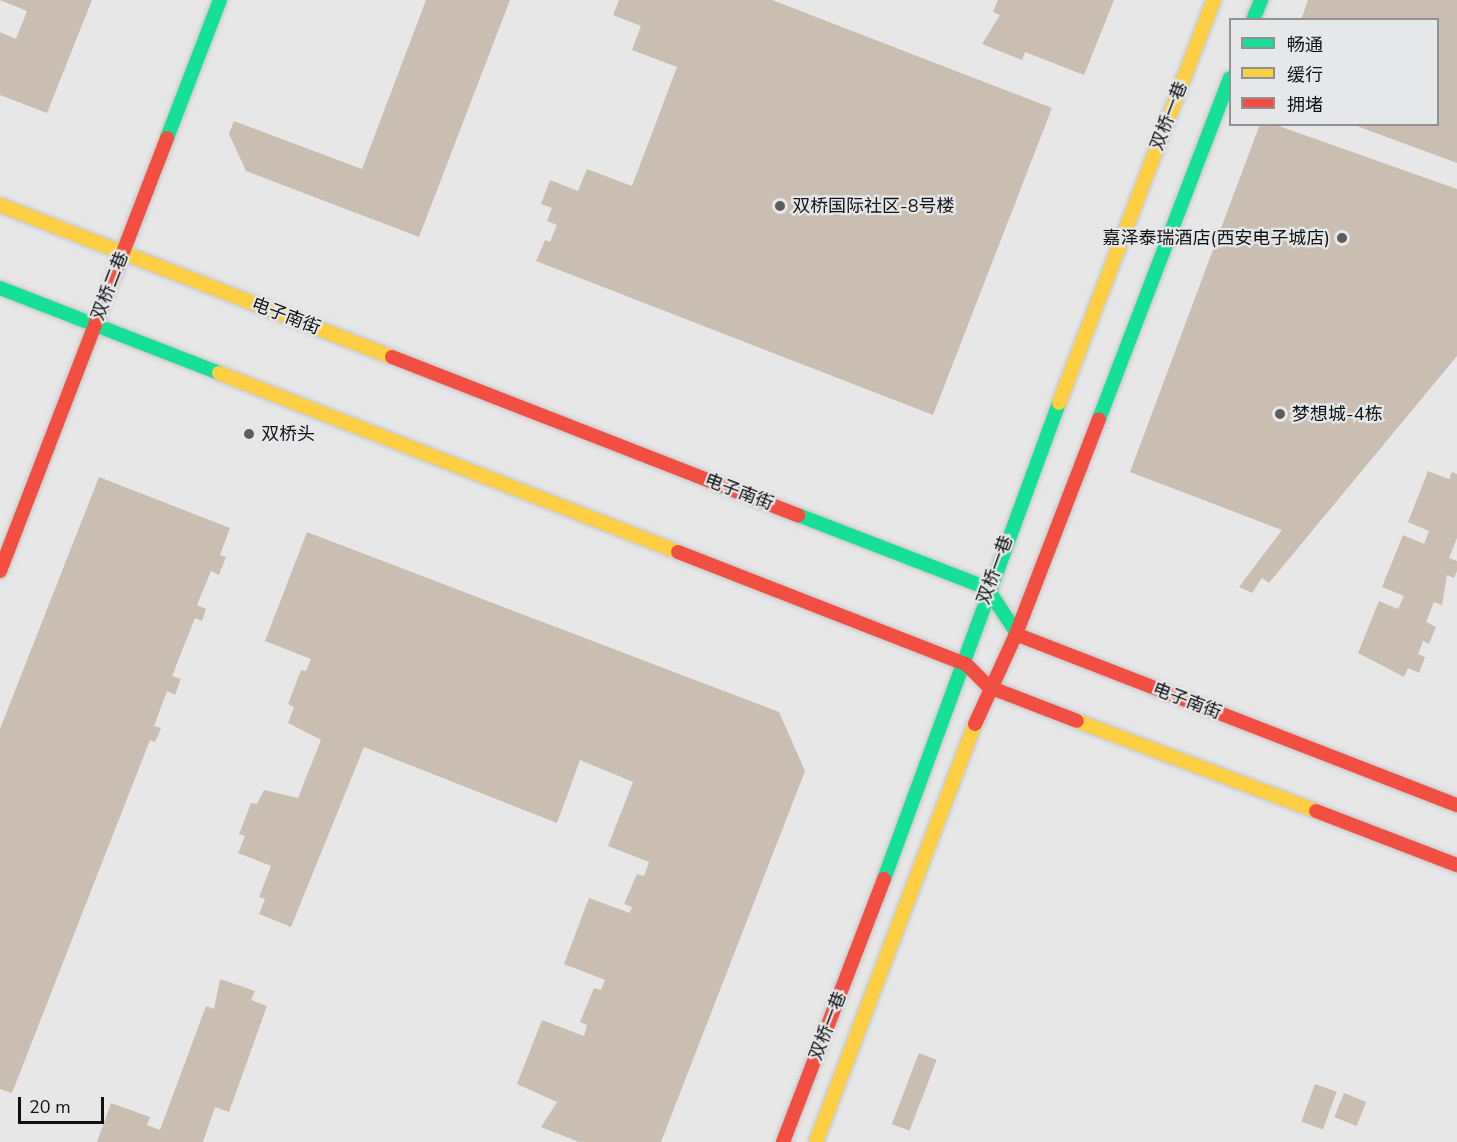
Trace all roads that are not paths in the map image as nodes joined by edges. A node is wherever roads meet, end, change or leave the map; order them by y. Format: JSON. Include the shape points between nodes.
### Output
{"nodes":[{"id":1,"x":220,"y":0,"type":"edge"},
{"id":2,"x":1214,"y":0,"type":"edge"},
{"id":3,"x":1261,"y":0,"type":"edge"},
{"id":4,"x":1254,"y":18,"type":"edge"},
{"id":5,"x":1229,"y":81,"type":"edge"},
{"id":6,"x":0,"y":205,"type":"edge"},
{"id":7,"x":123,"y":253,"type":"junction"},
{"id":8,"x":0,"y":288,"type":"edge"},
{"id":9,"x":95,"y":325,"type":"junction"},
{"id":10,"x":0,"y":571,"type":"edge"},
{"id":11,"x":987,"y":588,"type":"junction"},
{"id":12,"x":1016,"y":634,"type":"junction"},
{"id":13,"x":966,"y":664,"type":"junction"},
{"id":14,"x":988,"y":687,"type":"junction"},
{"id":15,"x":1457,"y":805,"type":"edge"},
{"id":16,"x":1457,"y":865,"type":"edge"},
{"id":17,"x":783,"y":1142,"type":"edge"},
{"id":18,"x":816,"y":1142,"type":"edge"}],
"edges":[{"from":1,"to":7,"type":"main road","name":"双桥二巷"},
{"from":2,"to":11,"type":"main road","name":"双桥一巷"},
{"from":3,"to":4,"type":"main road"},
{"from":5,"to":12,"type":"main road","name":"双桥一巷"},
{"from":6,"to":7,"type":"main road","name":"电子南街"},
{"from":7,"to":9,"type":"main road","name":"双桥二巷"},
{"from":7,"to":11,"type":"main road","name":"电子南街"},
{"from":8,"to":9,"type":"main road"},
{"from":9,"to":10,"type":"main road","name":"双桥二巷"},
{"from":9,"to":13,"type":"main road"},
{"from":11,"to":12,"type":"main road"},
{"from":11,"to":13,"type":"main road","name":"双桥一巷"},
{"from":12,"to":14,"type":"main road","name":"双桥一巷"},
{"from":12,"to":15,"type":"main road","name":"电子南街"},
{"from":13,"to":14,"type":"main road"},
{"from":13,"to":17,"type":"main road","name":"双桥一巷"},
{"from":14,"to":16,"type":"main road"},
{"from":14,"to":18,"type":"main road","name":"双桥一巷"}]}
